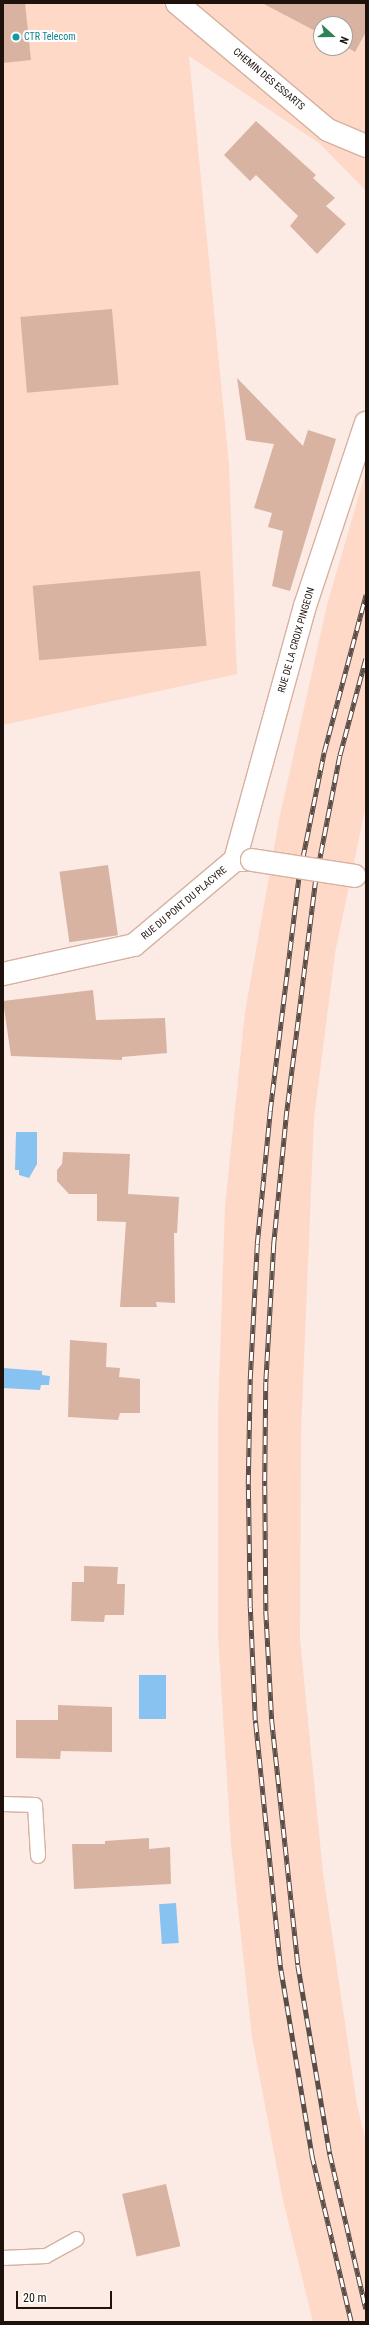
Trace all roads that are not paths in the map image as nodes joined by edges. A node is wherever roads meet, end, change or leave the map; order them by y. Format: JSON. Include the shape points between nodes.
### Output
{"nodes":[{"id":1,"x":177,"y":3,"type":"edge"},
{"id":2,"x":366,"y":146,"type":"edge"},
{"id":3,"x":366,"y":423,"type":"edge"},
{"id":4,"x":243,"y":860,"type":"junction"},
{"id":5,"x":360,"y":877,"type":"edge"},
{"id":6,"x":3,"y":974,"type":"edge"},
{"id":7,"x":3,"y":1804,"type":"edge"},
{"id":8,"x":38,"y":1856,"type":"dead end"},
{"id":9,"x":77,"y":2239,"type":"dead end"},
{"id":10,"x":3,"y":2258,"type":"edge"}],
"edges":[{"from":1,"to":2,"type":"street","name":"CHEMIN DES ESSARTS","via":[[328,130]]},
{"from":3,"to":4,"type":"street","name":"RUE DE LA CROIX PINGEON","via":[[305,606]]},
{"from":4,"to":5,"type":"street","bridge":true},
{"from":4,"to":6,"type":"street","name":"RUE DU PONT DU PLACYRE","via":[[134,945]]},
{"from":7,"to":8,"type":"lane","via":[[35,1805]]},
{"from":9,"to":10,"type":"lane","via":[[46,2256]]}]}
